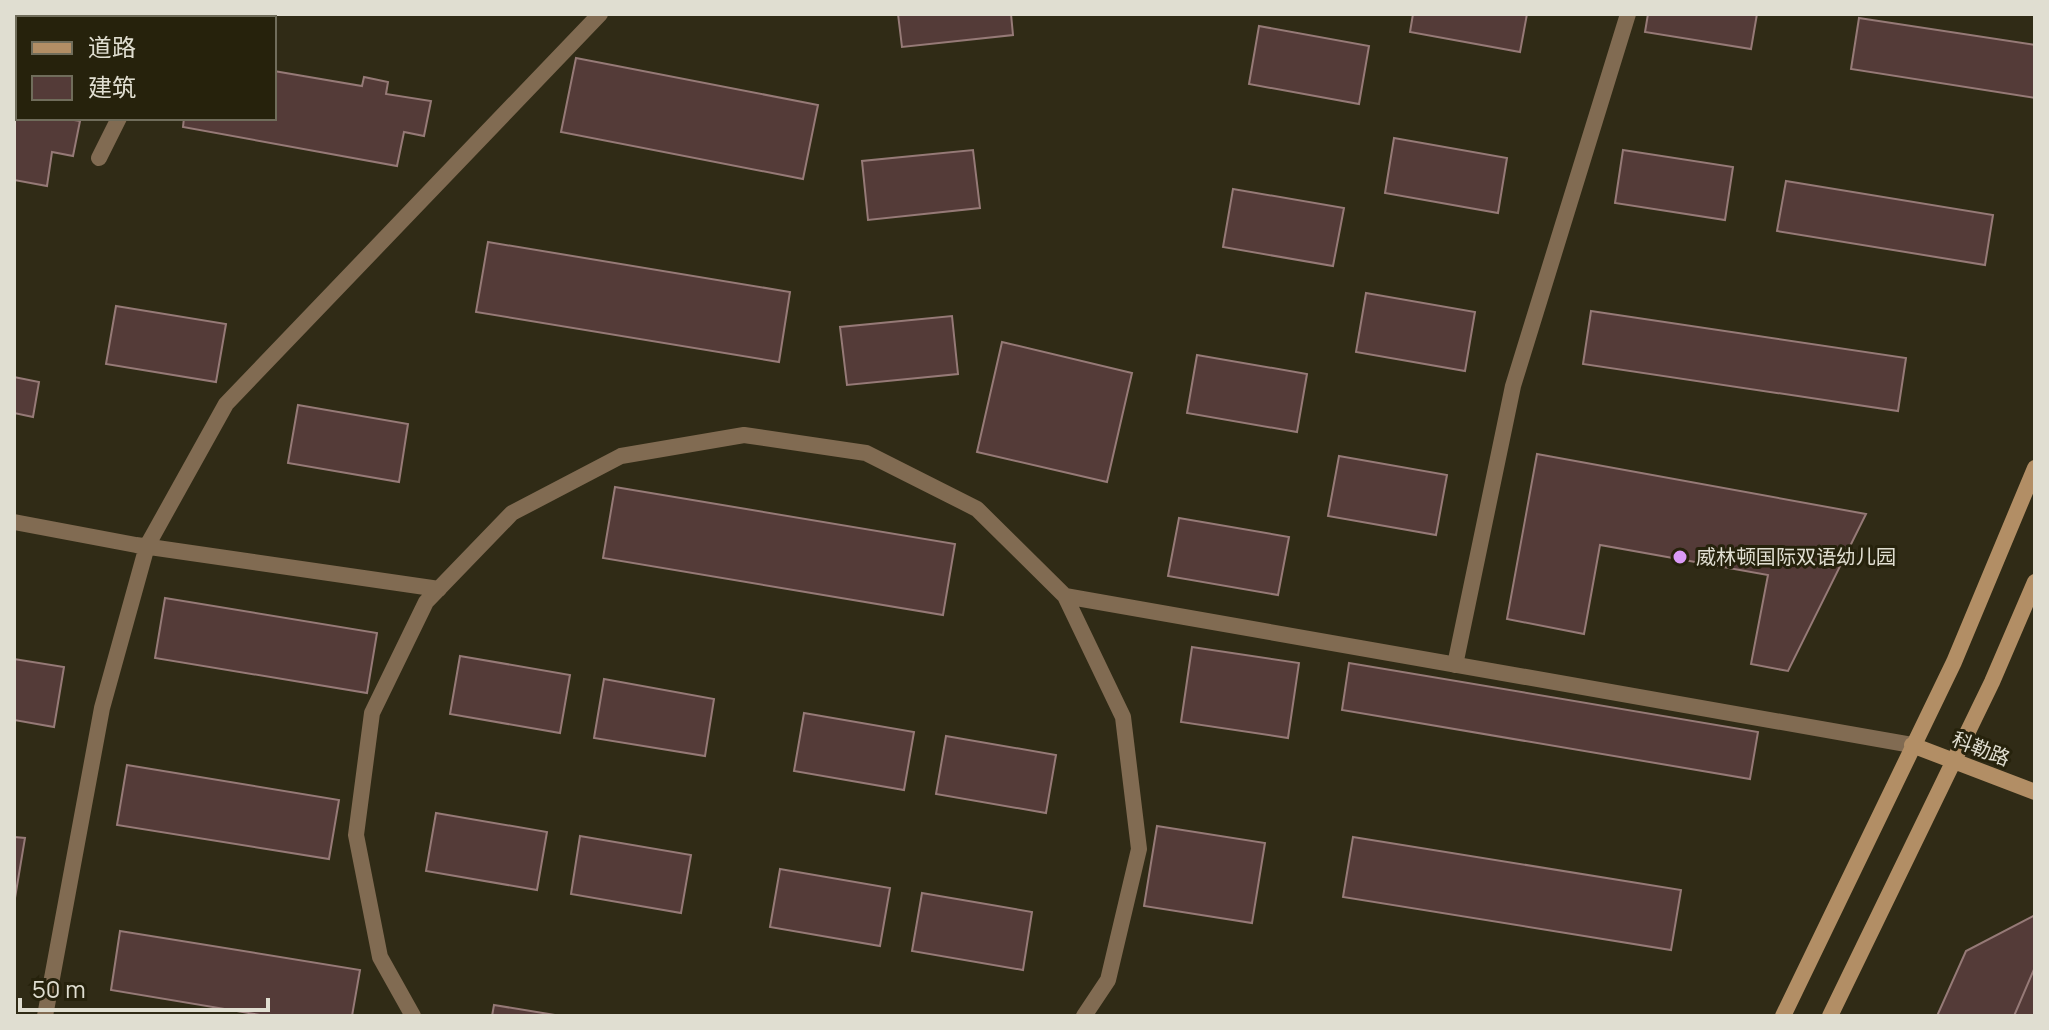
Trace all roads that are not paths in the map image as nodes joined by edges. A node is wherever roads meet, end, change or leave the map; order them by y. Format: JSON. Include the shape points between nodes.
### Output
{"nodes":[{"id":1,"x":600,"y":14,"type":"edge"},
{"id":2,"x":1628,"y":14,"type":"edge"},
{"id":3,"x":118,"y":120,"type":"edge"},
{"id":4,"x":99,"y":158,"type":"dead end"},
{"id":5,"x":2035,"y":468,"type":"edge"},
{"id":6,"x":14,"y":522,"type":"edge"},
{"id":7,"x":147,"y":546,"type":"junction"},
{"id":8,"x":2035,"y":582,"type":"edge"},
{"id":9,"x":439,"y":589,"type":"junction"},
{"id":10,"x":1065,"y":596,"type":"junction"},
{"id":11,"x":1455,"y":665,"type":"junction"},
{"id":12,"x":1912,"y":745,"type":"junction"},
{"id":13,"x":1952,"y":760,"type":"junction"},
{"id":14,"x":2035,"y":792,"type":"edge"},
{"id":15,"x":45,"y":1016,"type":"edge"},
{"id":16,"x":413,"y":1016,"type":"edge"},
{"id":17,"x":1084,"y":1016,"type":"edge"},
{"id":18,"x":1783,"y":1016,"type":"edge"},
{"id":19,"x":1830,"y":1016,"type":"edge"}],
"edges":[{"from":1,"to":7,"type":"lane","via":[[226,404]]},
{"from":2,"to":11,"type":"lane","via":[[1513,386]]},
{"from":3,"to":4,"type":"lane"},
{"from":5,"to":12,"type":"street","via":[[1954,662]]},
{"from":6,"to":7,"type":"lane"},
{"from":7,"to":9,"type":"lane"},
{"from":7,"to":15,"type":"lane","via":[[102,708]]},
{"from":8,"to":13,"type":"street"},
{"from":9,"to":10,"type":"lane","via":[[512,513],[621,456],[744,435],[866,453],[977,509]]},
{"from":9,"to":16,"type":"lane","via":[[426,602],[372,713],[356,835],[380,957]]},
{"from":10,"to":11,"type":"lane"},
{"from":10,"to":17,"type":"lane","via":[[1123,717],[1139,849],[1108,980]]},
{"from":11,"to":12,"type":"lane"},
{"from":12,"to":13,"type":"street","name":"科勒路"},
{"from":12,"to":18,"type":"street"},
{"from":13,"to":14,"type":"street","name":"科勒路"},
{"from":13,"to":19,"type":"street"}]}
